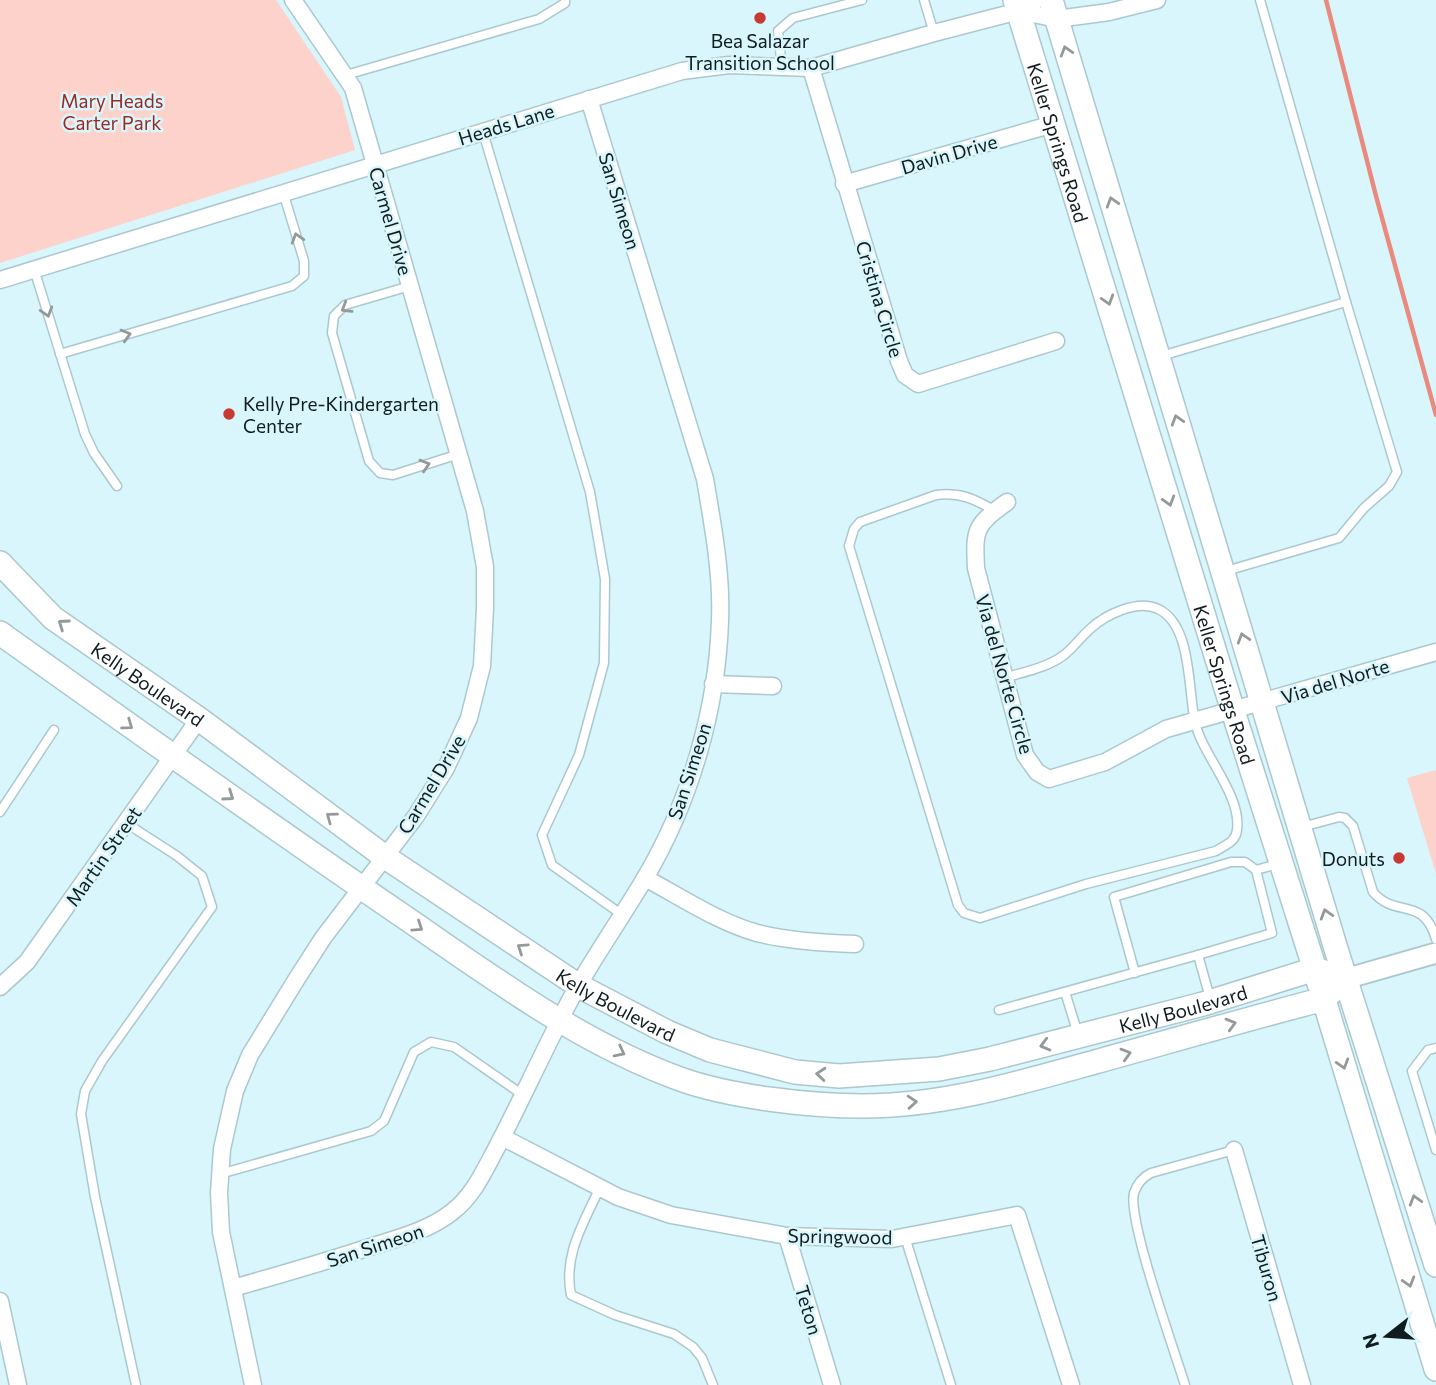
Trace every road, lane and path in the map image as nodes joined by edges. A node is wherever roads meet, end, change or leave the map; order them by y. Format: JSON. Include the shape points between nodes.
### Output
{"nodes":[{"id":1,"x":565,"y":0,"type":"edge"},
{"id":2,"x":862,"y":0,"type":"edge"},
{"id":3,"x":924,"y":0,"type":"edge"},
{"id":4,"x":1157,"y":0,"type":"edge"},
{"id":5,"x":1260,"y":0,"type":"edge"},
{"id":6,"x":301,"y":3,"type":"edge"},
{"id":7,"x":1023,"y":4,"type":"edge"},
{"id":8,"x":1054,"y":10,"type":"edge"},
{"id":9,"x":934,"y":33,"type":"junction"},
{"id":10,"x":782,"y":67,"type":"junction"},
{"id":11,"x":811,"y":68,"type":"junction"},
{"id":12,"x":346,"y":75,"type":"junction"},
{"id":13,"x":589,"y":99,"type":"junction"},
{"id":14,"x":1053,"y":124,"type":"junction"},
{"id":15,"x":482,"y":131,"type":"junction"},
{"id":16,"x":375,"y":164,"type":"junction"},
{"id":17,"x":844,"y":184,"type":"junction"},
{"id":18,"x":282,"y":192,"type":"junction"},
{"id":19,"x":34,"y":269,"type":"junction"},
{"id":20,"x":0,"y":279,"type":"edge"},
{"id":21,"x":410,"y":286,"type":"junction"},
{"id":22,"x":1346,"y":302,"type":"junction"},
{"id":23,"x":1056,"y":341,"type":"dead end"},
{"id":24,"x":60,"y":354,"type":"junction"},
{"id":25,"x":1158,"y":357,"type":"junction"},
{"id":26,"x":1128,"y":366,"type":"junction"},
{"id":27,"x":459,"y":454,"type":"junction"},
{"id":28,"x":117,"y":486,"type":"dead end"},
{"id":29,"x":1001,"y":506,"type":"joint"},
{"id":30,"x":0,"y":563,"type":"edge"},
{"id":31,"x":1223,"y":572,"type":"junction"},
{"id":32,"x":0,"y":633,"type":"edge"},
{"id":33,"x":1436,"y":652,"type":"edge"},
{"id":34,"x":1004,"y":678,"type":"junction"},
{"id":35,"x":713,"y":684,"type":"junction"},
{"id":36,"x":773,"y":686,"type":"dead end"},
{"id":37,"x":1262,"y":704,"type":"junction"},
{"id":38,"x":1233,"y":711,"type":"junction"},
{"id":39,"x":199,"y":719,"type":"junction"},
{"id":40,"x":1195,"y":721,"type":"junction"},
{"id":41,"x":54,"y":730,"type":"dead end"},
{"id":42,"x":173,"y":757,"type":"junction"},
{"id":43,"x":0,"y":813,"type":"edge"},
{"id":44,"x":126,"y":823,"type":"junction"},
{"id":45,"x":1300,"y":828,"type":"junction"},
{"id":46,"x":385,"y":857,"type":"junction"},
{"id":47,"x":1281,"y":863,"type":"junction"},
{"id":48,"x":1256,"y":870,"type":"junction"},
{"id":49,"x":645,"y":878,"type":"junction"},
{"id":50,"x":362,"y":888,"type":"junction"},
{"id":51,"x":621,"y":914,"type":"junction"},
{"id":52,"x":1436,"y":939,"type":"edge"},
{"id":53,"x":855,"y":944,"type":"dead end"},
{"id":54,"x":1436,"y":953,"type":"edge"},
{"id":55,"x":1198,"y":955,"type":"junction"},
{"id":56,"x":1315,"y":969,"type":"junction"},
{"id":57,"x":1135,"y":973,"type":"junction"},
{"id":58,"x":1345,"y":979,"type":"junction"},
{"id":59,"x":0,"y":986,"type":"edge"},
{"id":60,"x":579,"y":986,"type":"junction"},
{"id":61,"x":1065,"y":992,"type":"junction"},
{"id":62,"x":1324,"y":999,"type":"junction"},
{"id":63,"x":1211,"y":1001,"type":"junction"},
{"id":64,"x":999,"y":1010,"type":"dead end"},
{"id":65,"x":559,"y":1020,"type":"junction"},
{"id":66,"x":1079,"y":1036,"type":"junction"},
{"id":67,"x":1436,"y":1048,"type":"edge"},
{"id":68,"x":1087,"y":1065,"type":"junction"},
{"id":69,"x":523,"y":1095,"type":"junction"},
{"id":70,"x":502,"y":1137,"type":"junction"},
{"id":71,"x":1234,"y":1150,"type":"joint"},
{"id":72,"x":1436,"y":1150,"type":"edge"},
{"id":73,"x":220,"y":1174,"type":"junction"},
{"id":74,"x":600,"y":1187,"type":"junction"},
{"id":75,"x":787,"y":1236,"type":"junction"},
{"id":76,"x":905,"y":1237,"type":"junction"},
{"id":77,"x":1436,"y":1265,"type":"edge"},
{"id":78,"x":233,"y":1288,"type":"junction"},
{"id":79,"x":0,"y":1301,"type":"edge"},
{"id":80,"x":1436,"y":1369,"type":"edge"},
{"id":81,"x":18,"y":1385,"type":"edge"},
{"id":82,"x":136,"y":1385,"type":"edge"},
{"id":83,"x":253,"y":1385,"type":"edge"},
{"id":84,"x":713,"y":1385,"type":"edge"},
{"id":85,"x":832,"y":1385,"type":"edge"},
{"id":86,"x":951,"y":1385,"type":"edge"},
{"id":87,"x":1071,"y":1385,"type":"edge"},
{"id":88,"x":1185,"y":1385,"type":"edge"},
{"id":89,"x":1302,"y":1385,"type":"edge"}],
"edges":[{"from":1,"to":12,"type":"lane","via":[[539,19]]},
{"from":2,"to":10,"type":"lane","via":[[793,18],[778,31]]},
{"from":3,"to":9,"type":"lane"},
{"from":4,"to":8,"type":"street","via":[[1110,12]]},
{"from":5,"to":22,"type":"lane"},
{"from":6,"to":12,"type":"street","name":"Carmel Drive"},
{"from":7,"to":8,"type":"street"},
{"from":7,"to":9,"type":"street","name":"Heads Lane"},
{"from":7,"to":14,"type":"main road","name":"Keller Springs Road"},
{"from":25,"to":8,"type":"main road","name":"Keller Springs Road","one_way":true},
{"from":9,"to":11,"type":"street","name":"Heads Lane"},
{"from":10,"to":11,"type":"street","name":"Heads Lane"},
{"from":10,"to":13,"type":"street","name":"Heads Lane","via":[[729,65],[682,71]]},
{"from":11,"to":17,"type":"street","name":"Cristina Circle"},
{"from":12,"to":16,"type":"street","name":"Carmel Drive"},
{"from":13,"to":15,"type":"street","name":"Heads Lane"},
{"from":13,"to":35,"type":"street","name":"San Simeon","via":[[705,479],[716,538],[720,621]]},
{"from":14,"to":17,"type":"street","name":"Davin Drive"},
{"from":14,"to":26,"type":"main road","name":"Keller Springs Road","one_way":true},
{"from":15,"to":16,"type":"street","name":"Heads Lane"},
{"from":15,"to":51,"type":"lane","via":[[590,492],[605,579],[604,663],[579,755],[542,835],[552,865]]},
{"from":16,"to":18,"type":"street","name":"Heads Lane"},
{"from":16,"to":21,"type":"street","name":"Carmel Drive"},
{"from":17,"to":23,"type":"street","name":"Cristina Circle","via":[[905,375],[918,384]]},
{"from":18,"to":19,"type":"street","name":"Heads Lane"},
{"from":24,"to":18,"type":"lane","one_way":true,"via":[[292,286],[304,276],[304,261]]},
{"from":19,"to":20,"type":"street","name":"Heads Lane"},
{"from":19,"to":24,"type":"lane","one_way":true},
{"from":21,"to":27,"type":"street","name":"Carmel Drive"},
{"from":21,"to":27,"type":"lane","one_way":true,"via":[[345,305],[334,316],[332,333],[369,461],[380,473],[393,475]]},
{"from":22,"to":25,"type":"lane"},
{"from":22,"to":31,"type":"lane","via":[[1397,472],[1339,538]]},
{"from":24,"to":28,"type":"lane","via":[[85,434]]},
{"from":25,"to":26,"type":"main road"},
{"from":31,"to":25,"type":"main road","name":"Keller Springs Road","one_way":true},
{"from":26,"to":38,"type":"main road","name":"Keller Springs Road","one_way":true},
{"from":27,"to":46,"type":"street","name":"Carmel Drive","via":[[485,567],[482,666],[469,718],[446,768]]},
{"from":29,"to":34,"type":"street","name":"Via del Norte Circle","via":[[984,519],[975,541],[976,568]]},
{"from":29,"to":40,"type":"lane","via":[[971,496],[936,495],[860,522],[849,546],[964,914],[980,918],[1086,884],[1216,851],[1234,840],[1237,818],[1231,798]]},
{"from":39,"to":30,"type":"main road","name":"Kelly Boulevard","one_way":true,"via":[[53,618]]},
{"from":37,"to":31,"type":"main road","name":"Keller Springs Road","one_way":true},
{"from":32,"to":42,"type":"main road","name":"Kelly Boulevard","one_way":true},
{"from":33,"to":37,"type":"street","name":"Via del Norte"},
{"from":34,"to":40,"type":"street","name":"Via del Norte Circle","via":[[1025,755],[1037,772],[1049,779],[1105,762],[1166,729]]},
{"from":34,"to":40,"type":"lane","via":[[1064,655],[1110,614],[1136,607],[1158,608],[1179,633]]},
{"from":35,"to":36,"type":"street"},
{"from":35,"to":49,"type":"street","name":"San Simeon","via":[[686,793]]},
{"from":37,"to":38,"type":"street","name":"Via del Norte"},
{"from":37,"to":45,"type":"main road","name":"Keller Springs Road"},
{"from":38,"to":40,"type":"street","name":"Via del Norte Circle"},
{"from":38,"to":47,"type":"main road","name":"Keller Springs Road"},
{"from":39,"to":42,"type":"street","name":"Martin Street"},
{"from":46,"to":39,"type":"main road","name":"Kelly Boulevard","one_way":true},
{"from":41,"to":43,"type":"lane"},
{"from":42,"to":44,"type":"street","name":"Martin Street"},
{"from":42,"to":50,"type":"main road","name":"Kelly Boulevard","one_way":true},
{"from":44,"to":59,"type":"street","name":"Martin Street","via":[[27,962]]},
{"from":44,"to":82,"type":"lane","via":[[202,876],[212,907],[102,1060],[85,1091],[81,1114]]},
{"from":45,"to":52,"type":"lane","via":[[1345,818],[1353,826],[1373,892],[1380,901],[1414,909],[1425,917]]},
{"from":58,"to":45,"type":"main road","name":"Keller Springs Road","one_way":true},
{"from":46,"to":50,"type":"street","name":"Carmel Drive"},
{"from":60,"to":46,"type":"main road","name":"Kelly Boulevard","one_way":true},
{"from":47,"to":48,"type":"lane"},
{"from":47,"to":56,"type":"main road","name":"Keller Springs Road"},
{"from":48,"to":55,"type":"lane","via":[[1272,933]]},
{"from":48,"to":57,"type":"lane","via":[[1245,862],[1231,862],[1114,897]]},
{"from":49,"to":51,"type":"street","name":"San Simeon"},
{"from":49,"to":53,"type":"street","via":[[755,932],[793,941]]},
{"from":50,"to":65,"type":"main road","name":"Kelly Boulevard","one_way":true},
{"from":50,"to":73,"type":"street","name":"Carmel Drive","via":[[316,949],[250,1055],[235,1091]]},
{"from":51,"to":60,"type":"street","name":"San Simeon"},
{"from":54,"to":58,"type":"street","name":"Kelly Boulevard"},
{"from":55,"to":57,"type":"lane"},
{"from":55,"to":63,"type":"lane"},
{"from":56,"to":58,"type":"main road"},
{"from":56,"to":62,"type":"main road","name":"Keller Springs Road"},
{"from":56,"to":63,"type":"main road","name":"Kelly Boulevard"},
{"from":57,"to":61,"type":"lane"},
{"from":58,"to":62,"type":"main road","name":"Kelly Boulevard"},
{"from":77,"to":58,"type":"main road","name":"Keller Springs Road","one_way":true},
{"from":60,"to":65,"type":"street","name":"San Simeon"},
{"from":66,"to":60,"type":"main road","name":"Kelly Boulevard","one_way":true,"via":[[940,1069],[849,1076],[795,1072],[710,1050]]},
{"from":61,"to":64,"type":"lane"},
{"from":61,"to":66,"type":"lane"},
{"from":68,"to":62,"type":"main road","name":"Kelly Boulevard","one_way":true},
{"from":62,"to":80,"type":"main road","name":"Keller Springs Road","one_way":true},
{"from":63,"to":66,"type":"main road","name":"Kelly Boulevard"},
{"from":65,"to":68,"type":"main road","name":"Kelly Boulevard","one_way":true,"via":[[683,1080],[784,1100],[863,1106],[939,1100]]},
{"from":65,"to":69,"type":"street","name":"San Simeon"},
{"from":66,"to":68,"type":"main road"},
{"from":67,"to":72,"type":"lane","via":[[1428,1050],[1412,1071]]},
{"from":69,"to":70,"type":"street","name":"San Simeon"},
{"from":69,"to":73,"type":"lane","via":[[454,1047],[431,1042],[414,1052],[384,1121],[371,1131]]},
{"from":70,"to":74,"type":"street","name":"Springwood"},
{"from":70,"to":78,"type":"street","name":"San Simeon","via":[[469,1196],[433,1225]]},
{"from":71,"to":88,"type":"lane","via":[[1151,1172],[1134,1193],[1135,1222]]},
{"from":71,"to":89,"type":"street","name":"Tiburon"},
{"from":73,"to":78,"type":"street","name":"Carmel Drive","via":[[221,1231]]},
{"from":74,"to":75,"type":"street","name":"Springwood","via":[[671,1215]]},
{"from":74,"to":84,"type":"lane","via":[[570,1256],[571,1295],[674,1334],[702,1358]]},
{"from":75,"to":76,"type":"street","name":"Springwood"},
{"from":75,"to":85,"type":"street","name":"Teton"},
{"from":76,"to":86,"type":"lane"},
{"from":76,"to":87,"type":"street","name":"Springwood","via":[[1017,1216]]},
{"from":78,"to":83,"type":"street","name":"Carmel Drive"},
{"from":79,"to":81,"type":"street"}]}
